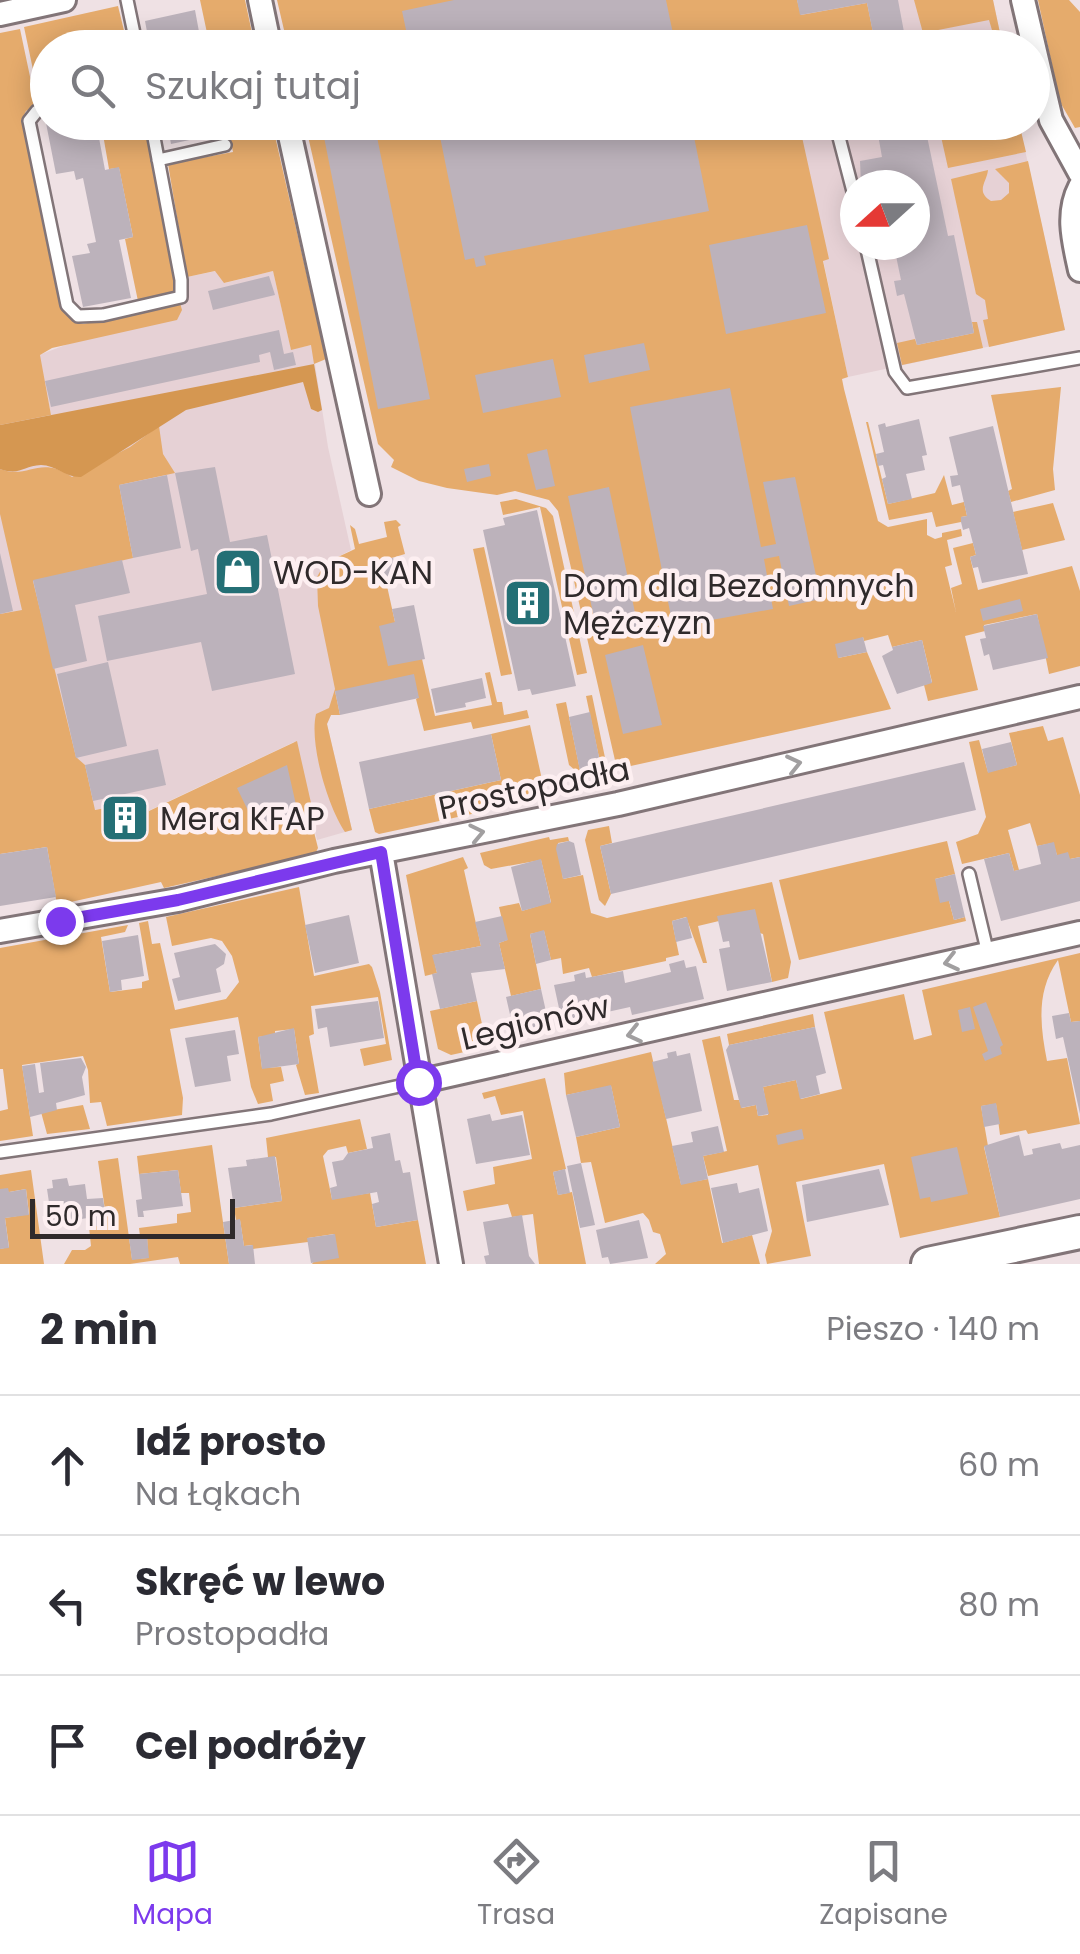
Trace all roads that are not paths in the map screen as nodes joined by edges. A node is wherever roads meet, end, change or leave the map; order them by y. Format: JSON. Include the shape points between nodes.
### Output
{"nodes":[{"id":1,"x":64,"y":0,"type":"edge"},
{"id":2,"x":128,"y":0,"type":"edge"},
{"id":3,"x":260,"y":0,"type":"edge"},
{"id":4,"x":1023,"y":0,"type":"edge"},
{"id":5,"x":0,"y":14,"type":"edge"},
{"id":6,"x":134,"y":30,"type":"edge"},
{"id":7,"x":266,"y":30,"type":"edge"},
{"id":8,"x":1030,"y":30,"type":"edge"},
{"id":9,"x":1050,"y":120,"type":"edge"},
{"id":10,"x":33,"y":140,"type":"edge"},
{"id":11,"x":154,"y":140,"type":"edge"},
{"id":12,"x":291,"y":140,"type":"edge"},
{"id":13,"x":840,"y":140,"type":"edge"},
{"id":14,"x":225,"y":146,"type":"dead end"},
{"id":15,"x":158,"y":160,"type":"junction"},
{"id":16,"x":847,"y":170,"type":"edge"},
{"id":17,"x":1080,"y":173,"type":"edge"},
{"id":18,"x":1080,"y":188,"type":"edge"},
{"id":19,"x":869,"y":260,"type":"edge"},
{"id":20,"x":1080,"y":270,"type":"edge"},
{"id":21,"x":1080,"y":358,"type":"edge"},
{"id":22,"x":370,"y":494,"type":"dead end"},
{"id":23,"x":1080,"y":697,"type":"edge"},
{"id":24,"x":381,"y":852,"type":"junction"},
{"id":25,"x":969,"y":874,"type":"dead end"},
{"id":26,"x":0,"y":931,"type":"edge"},
{"id":27,"x":1080,"y":933,"type":"edge"},
{"id":28,"x":988,"y":954,"type":"junction"},
{"id":29,"x":418,"y":1082,"type":"junction"},
{"id":30,"x":0,"y":1152,"type":"edge"},
{"id":31,"x":1080,"y":1232,"type":"edge"},
{"id":32,"x":451,"y":1264,"type":"edge"},
{"id":33,"x":928,"y":1264,"type":"edge"}],
"edges":[{"from":1,"to":5,"type":"street"},
{"from":2,"to":6,"type":"lane"},
{"from":3,"to":7,"type":"street"},
{"from":4,"to":8,"type":"street"},
{"from":9,"to":17,"type":"street"},
{"from":10,"to":15,"type":"lane","via":[[67,305],[78,316],[181,297]]},
{"from":11,"to":15,"type":"lane"},
{"from":12,"to":22,"type":"street"},
{"from":13,"to":16,"type":"lane"},
{"from":14,"to":15,"type":"lane"},
{"from":18,"to":20,"type":"street","via":[[1072,202]]},
{"from":19,"to":21,"type":"lane","via":[[893,368],[907,388]]},
{"from":24,"to":23,"type":"street","name":"Prostopadła","one_way":true},
{"from":24,"to":26,"type":"street","name":"Prostopadła","via":[[178,900]]},
{"from":24,"to":29,"type":"street"},
{"from":25,"to":28,"type":"lane"},
{"from":27,"to":28,"type":"street","name":"Legionów"},
{"from":28,"to":29,"type":"street","name":"Legionów","one_way":true},
{"from":29,"to":30,"type":"lane","name":"Legionów","via":[[272,1114]]},
{"from":29,"to":32,"type":"street"},
{"from":31,"to":33,"type":"street"}]}
